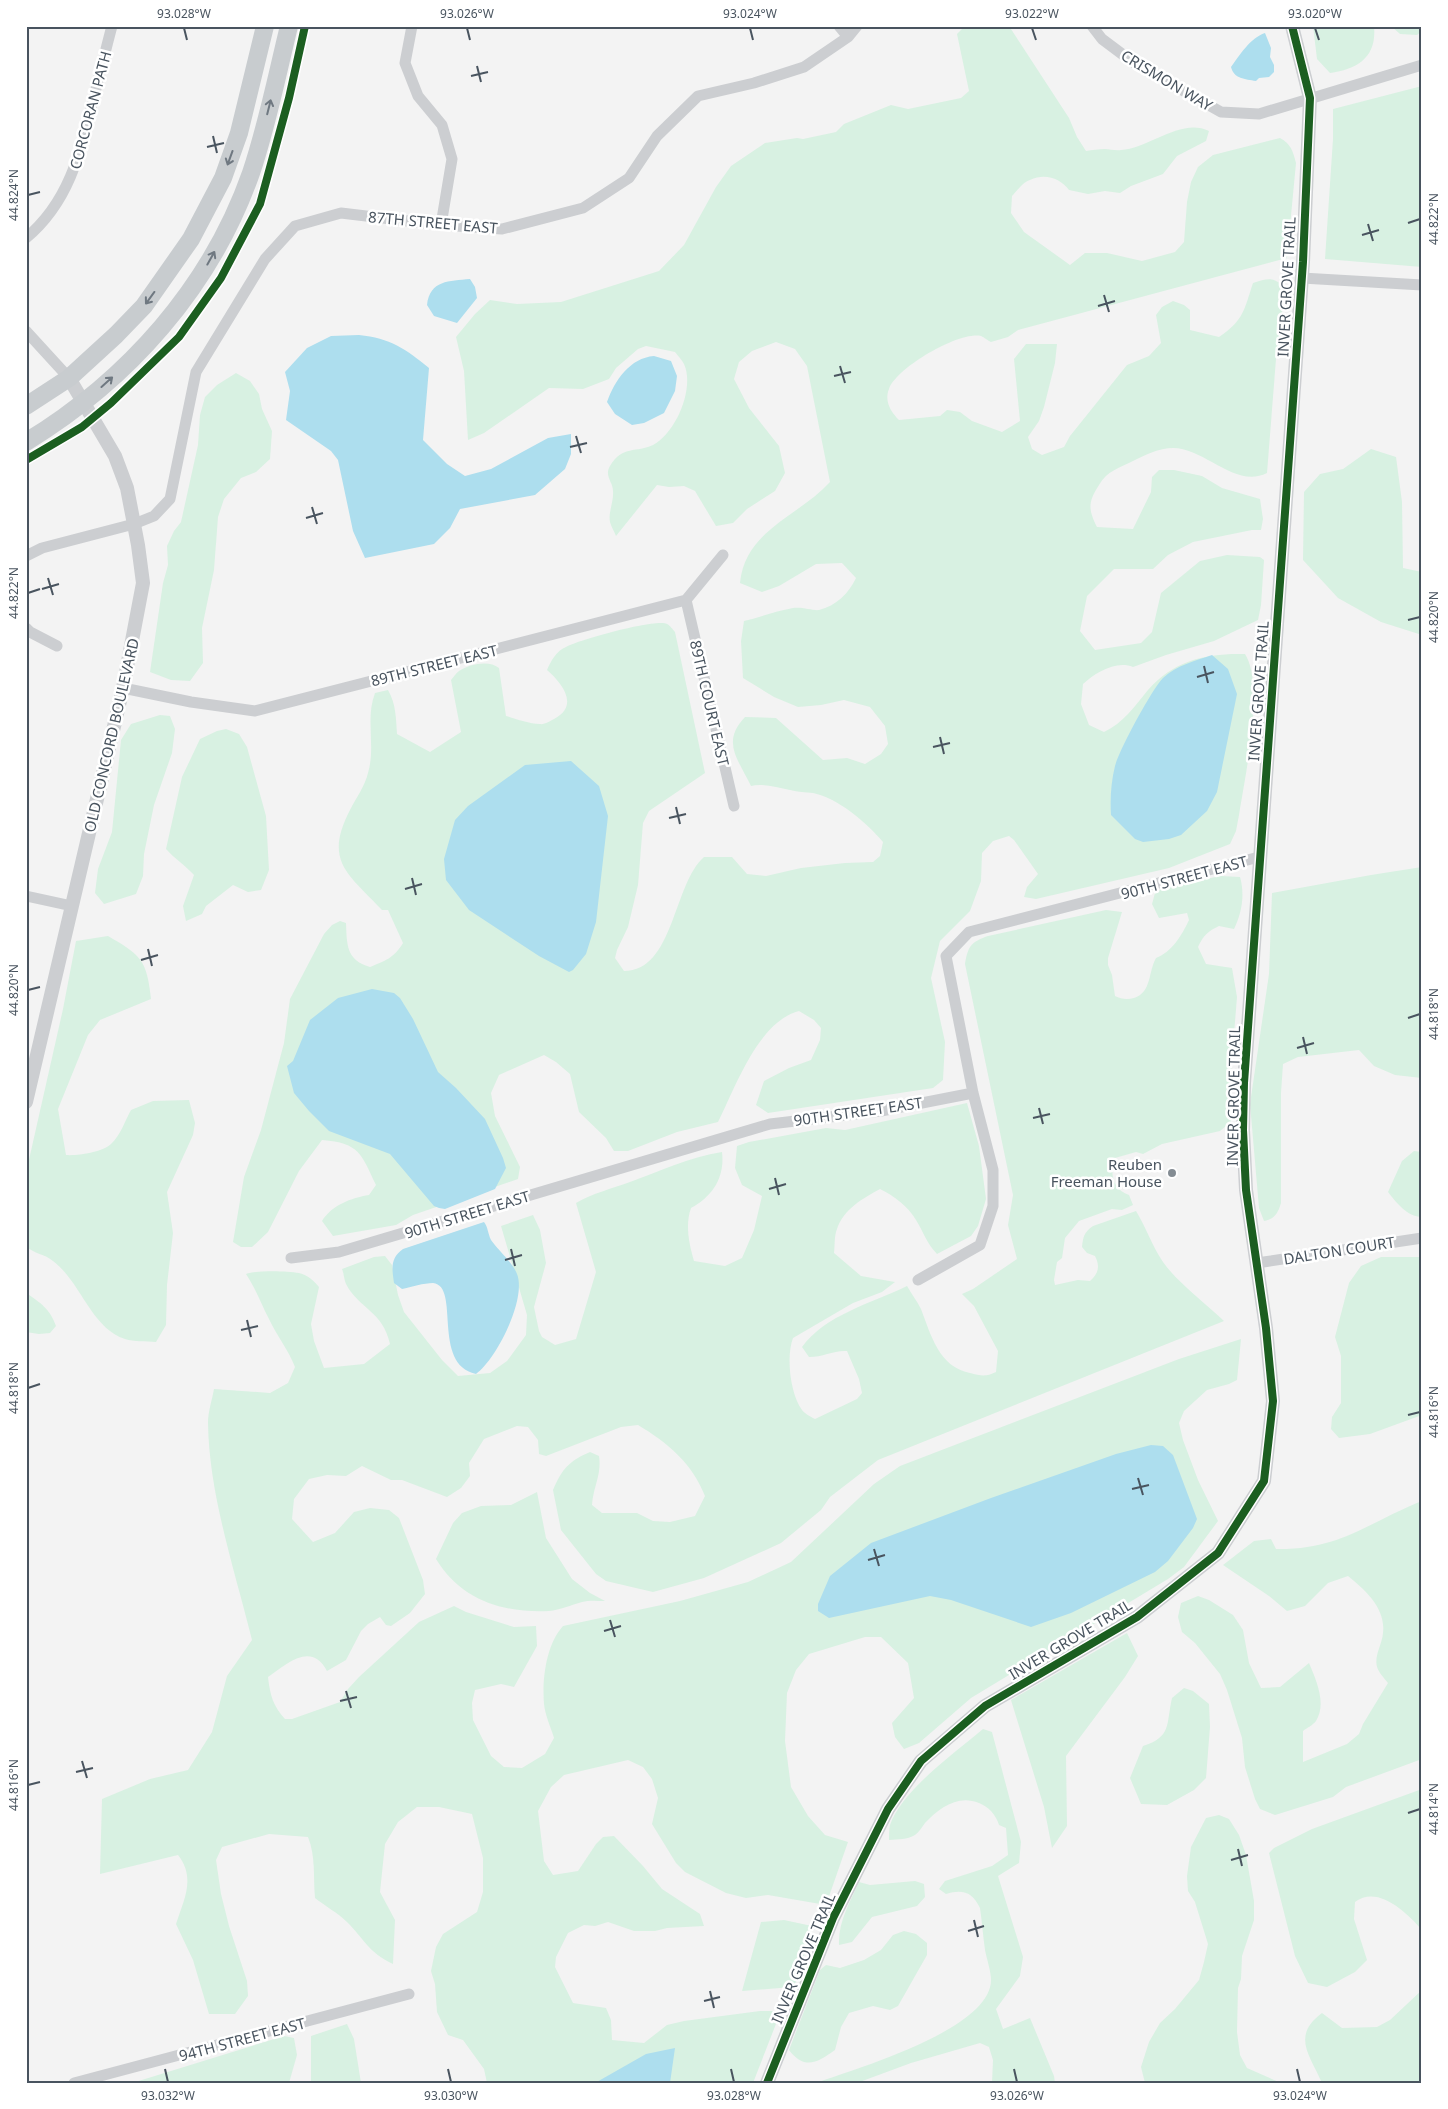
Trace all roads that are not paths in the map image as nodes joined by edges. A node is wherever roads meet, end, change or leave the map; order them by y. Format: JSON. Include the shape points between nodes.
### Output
{"nodes":[{"id":1,"x":112,"y":26,"type":"edge"},
{"id":2,"x":265,"y":26,"type":"edge"},
{"id":3,"x":289,"y":26,"type":"edge"},
{"id":4,"x":412,"y":26,"type":"edge"},
{"id":5,"x":839,"y":26,"type":"edge"},
{"id":6,"x":857,"y":26,"type":"edge"},
{"id":7,"x":1092,"y":26,"type":"edge"},
{"id":8,"x":1292,"y":26,"type":"edge"},
{"id":9,"x":848,"y":37,"type":"junction"},
{"id":10,"x":1422,"y":65,"type":"edge"},
{"id":11,"x":1310,"y":98,"type":"junction"},
{"id":12,"x":441,"y":225,"type":"junction"},
{"id":13,"x":26,"y":238,"type":"edge"},
{"id":14,"x":1302,"y":278,"type":"junction"},
{"id":15,"x":1422,"y":285,"type":"edge"},
{"id":16,"x":26,"y":331,"type":"edge"},
{"id":17,"x":69,"y":378,"type":"junction"},
{"id":18,"x":83,"y":403,"type":"junction"},
{"id":19,"x":26,"y":406,"type":"edge"},
{"id":20,"x":26,"y":442,"type":"edge"},
{"id":21,"x":134,"y":524,"type":"junction"},
{"id":22,"x":723,"y":555,"type":"dead end"},
{"id":23,"x":26,"y":556,"type":"edge"},
{"id":24,"x":686,"y":600,"type":"junction"},
{"id":25,"x":26,"y":628,"type":"edge"},
{"id":26,"x":57,"y":646,"type":"dead end"},
{"id":27,"x":123,"y":688,"type":"junction"},
{"id":28,"x":734,"y":806,"type":"dead end"},
{"id":29,"x":1259,"y":857,"type":"junction"},
{"id":30,"x":26,"y":896,"type":"edge"},
{"id":31,"x":72,"y":906,"type":"junction"},
{"id":32,"x":973,"y":1092,"type":"junction"},
{"id":33,"x":26,"y":1102,"type":"edge"},
{"id":34,"x":1422,"y":1238,"type":"edge"},
{"id":35,"x":291,"y":1258,"type":"dead end"},
{"id":36,"x":1257,"y":1263,"type":"junction"},
{"id":37,"x":918,"y":1280,"type":"dead end"},
{"id":38,"x":410,"y":1994,"type":"dead end"},
{"id":39,"x":74,"y":2083,"type":"edge"},
{"id":40,"x":767,"y":2083,"type":"edge"}],
"edges":[{"from":1,"to":13,"type":"street","name":"CORCORAN PATH","via":[[75,168],[52,210]]},
{"from":2,"to":17,"type":"main road","one_way":true,"via":[[236,142],[191,239],[144,306]]},
{"from":18,"to":3,"type":"main road","one_way":true,"via":[[141,351],[199,280],[224,234],[250,174]]},
{"from":4,"to":12,"type":"street","via":[[405,64],[418,96],[442,125],[452,159]]},
{"from":5,"to":9,"type":"street"},
{"from":6,"to":9,"type":"street","name":"87TH STREET EAST"},
{"from":7,"to":11,"type":"street","name":"CRISMON WAY","via":[[1102,39],[1134,63],[1221,112],[1259,114]]},
{"from":8,"to":11,"type":"street","name":"INVER GROVE TRAIL"},
{"from":9,"to":12,"type":"street","name":"87TH STREET EAST","via":[[804,67],[698,96],[657,136],[629,178],[583,208],[502,229]]},
{"from":10,"to":11,"type":"street","name":"CRISMON WAY"},
{"from":11,"to":14,"type":"street","name":"INVER GROVE TRAIL"},
{"from":12,"to":21,"type":"street","name":"87TH STREET EAST","via":[[341,213],[295,226],[264,259],[196,372],[170,498],[154,516]]},
{"from":14,"to":15,"type":"street"},
{"from":14,"to":29,"type":"street","name":"INVER GROVE TRAIL"},
{"from":16,"to":17,"type":"street"},
{"from":17,"to":18,"type":"street","name":"OLD CONCORD BOULEVARD"},
{"from":17,"to":19,"type":"main road"},
{"from":18,"to":20,"type":"main road"},
{"from":18,"to":21,"type":"street","name":"OLD CONCORD BOULEVARD","via":[[115,456],[127,488]]},
{"from":21,"to":23,"type":"street","name":"87TH STREET EAST","via":[[42,548]]},
{"from":21,"to":27,"type":"street","name":"OLD CONCORD BOULEVARD","via":[[143,583]]},
{"from":22,"to":24,"type":"street"},
{"from":24,"to":27,"type":"street","name":"89TH STREET EAST","via":[[254,711]]},
{"from":24,"to":28,"type":"street","name":"89TH COURT EAST"},
{"from":25,"to":26,"type":"street"},
{"from":27,"to":31,"type":"street","name":"OLD CONCORD BOULEVARD"},
{"from":29,"to":32,"type":"street","name":"90TH STREET EAST","via":[[970,932],[946,956]]},
{"from":29,"to":36,"type":"street","name":"INVER GROVE TRAIL","via":[[1243,1130],[1246,1190]]},
{"from":30,"to":31,"type":"street"},
{"from":31,"to":33,"type":"street","name":"OLD CONCORD BOULEVARD"},
{"from":32,"to":35,"type":"street","name":"90TH STREET EAST","via":[[881,1110],[770,1124],[340,1252]]},
{"from":32,"to":37,"type":"street","via":[[993,1170],[993,1206],[980,1245]]},
{"from":34,"to":36,"type":"street","name":"DALTON COURT"},
{"from":36,"to":40,"type":"street","name":"INVER GROVE TRAIL","via":[[1272,1401],[1264,1481],[1218,1553],[1137,1616],[985,1706],[921,1761],[888,1810],[832,1918]]},
{"from":38,"to":39,"type":"street","name":"94TH STREET EAST"}]}
